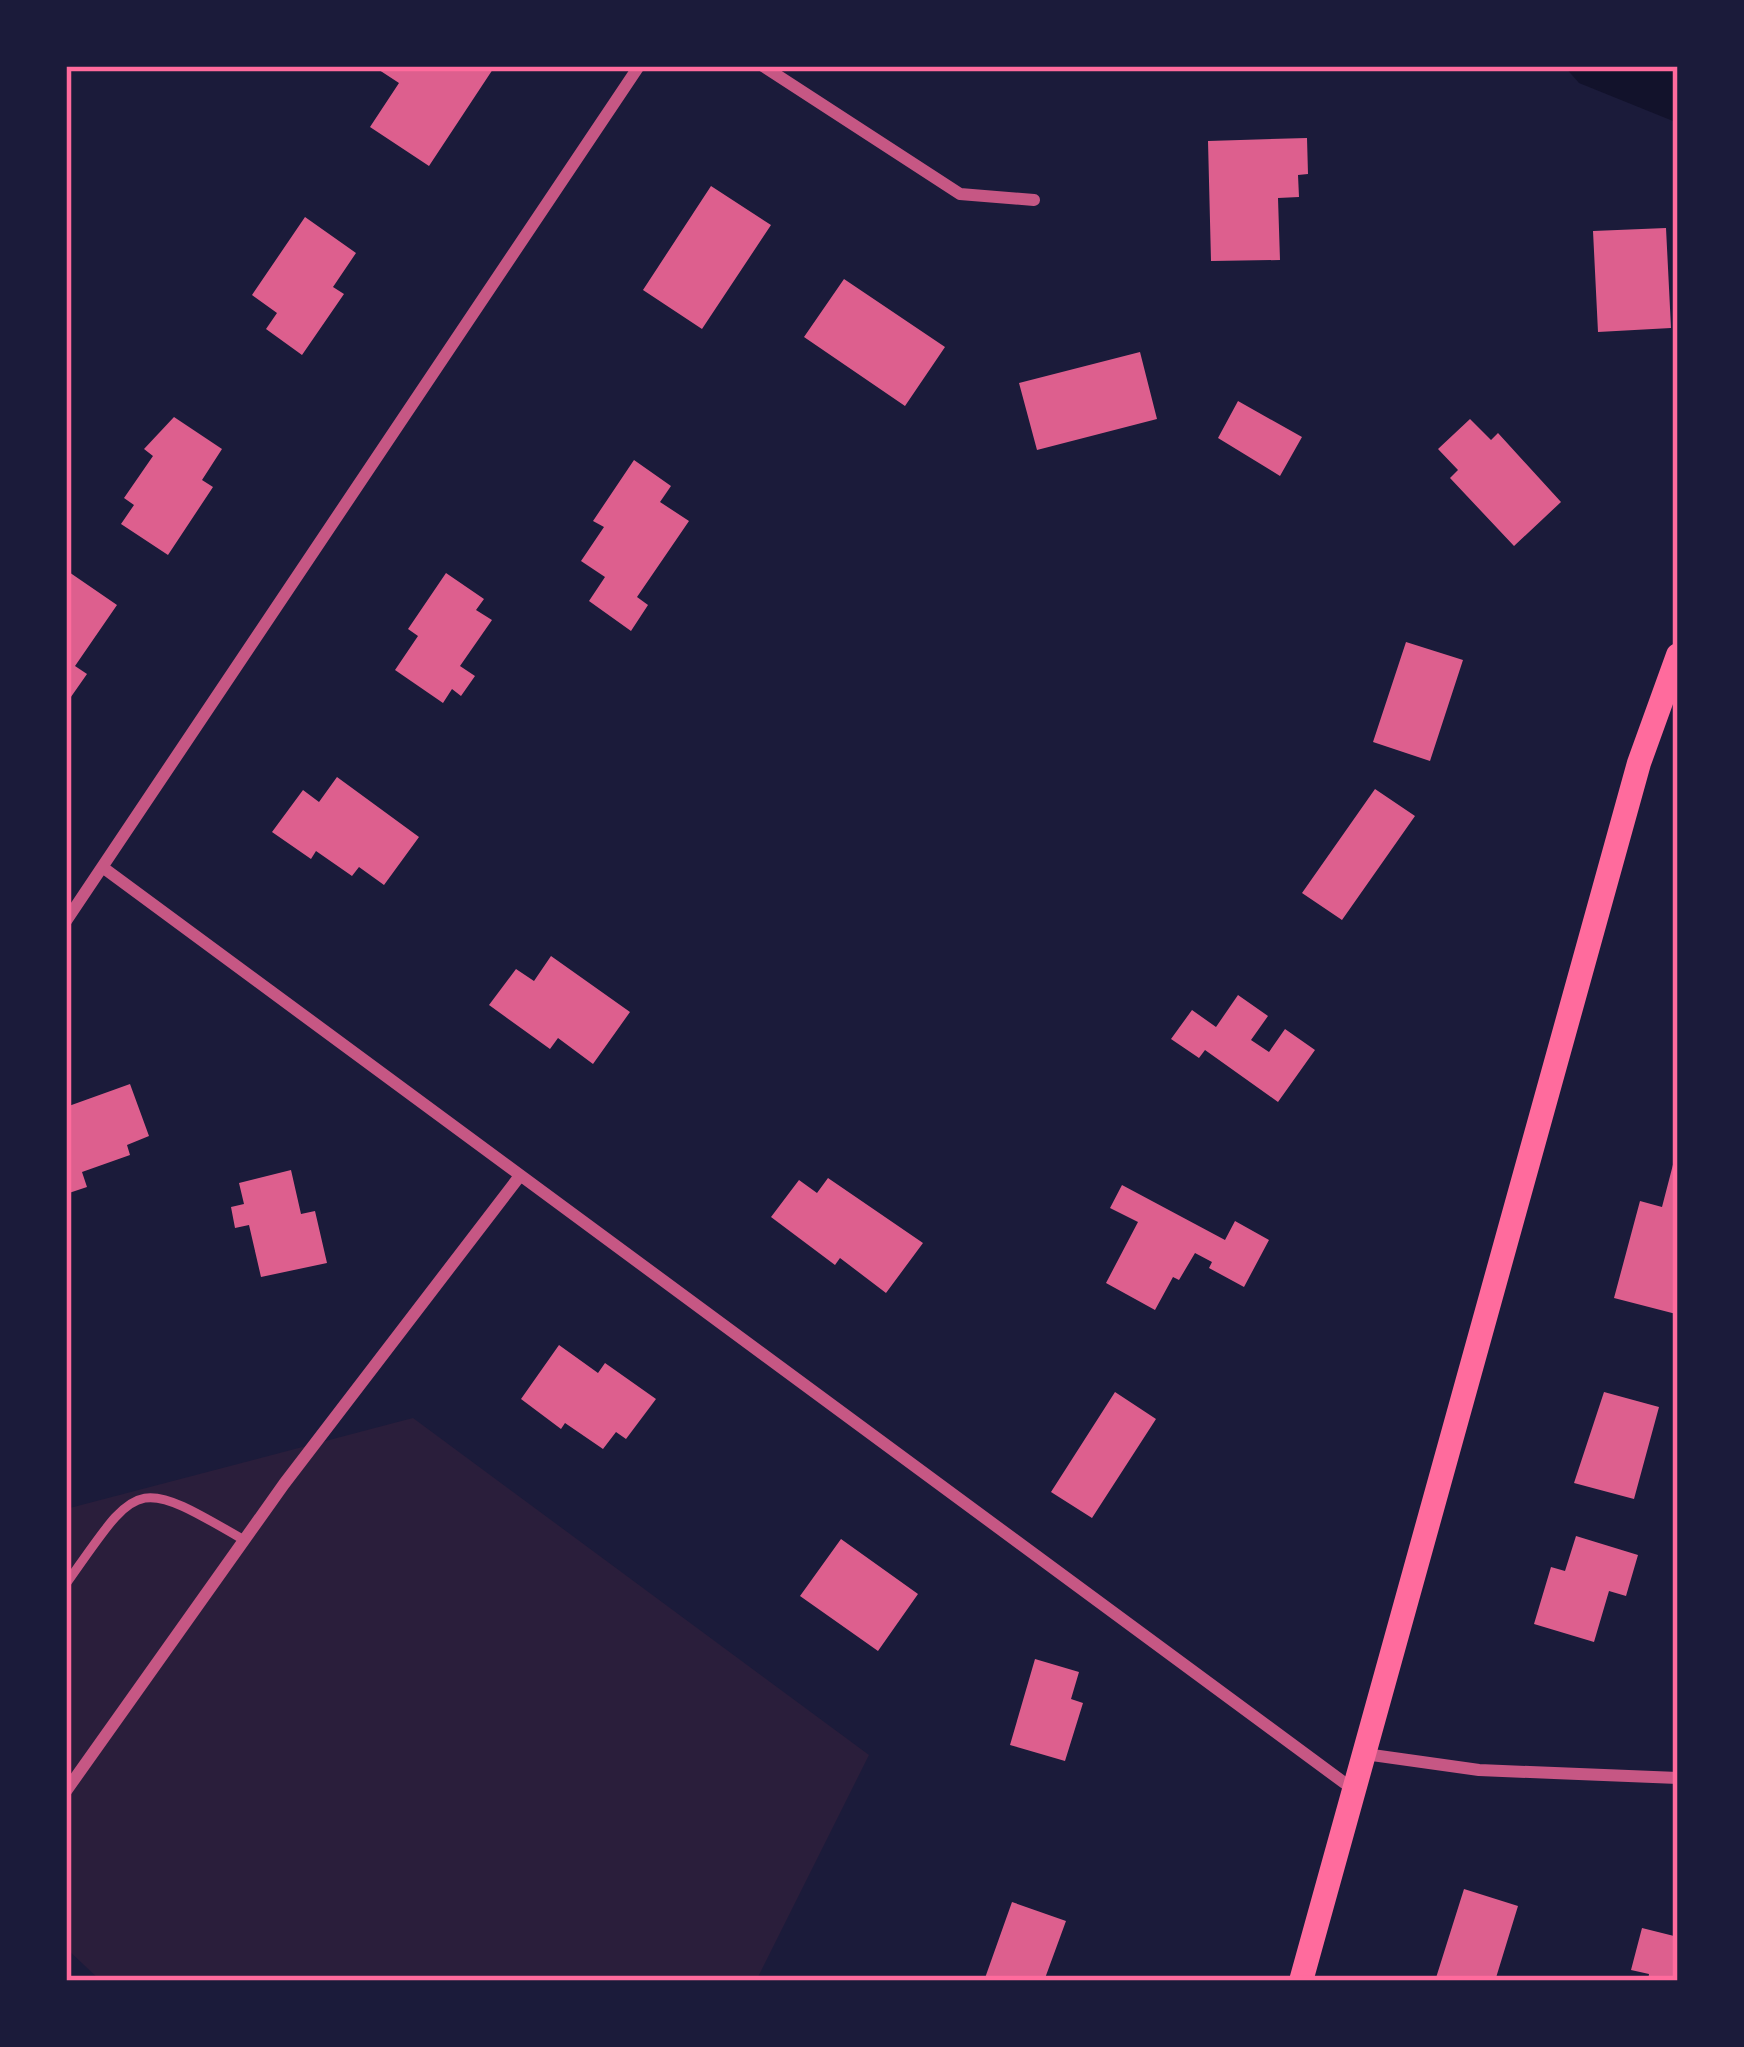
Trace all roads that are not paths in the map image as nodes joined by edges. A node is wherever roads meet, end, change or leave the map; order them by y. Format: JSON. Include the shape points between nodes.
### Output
{"nodes":[{"id":1,"x":639,"y":66,"type":"edge"},
{"id":2,"x":763,"y":66,"type":"edge"},
{"id":3,"x":1034,"y":200,"type":"dead end"},
{"id":4,"x":1678,"y":655,"type":"edge"},
{"id":5,"x":106,"y":869,"type":"junction"},
{"id":6,"x":66,"y":921,"type":"edge"},
{"id":7,"x":518,"y":1178,"type":"junction"},
{"id":8,"x":244,"y":1540,"type":"junction"},
{"id":9,"x":66,"y":1583,"type":"edge"},
{"id":10,"x":1365,"y":1754,"type":"junction"},
{"id":11,"x":1678,"y":1778,"type":"edge"},
{"id":12,"x":1354,"y":1790,"type":"junction"},
{"id":13,"x":66,"y":1791,"type":"edge"},
{"id":14,"x":1301,"y":1981,"type":"edge"}],
"edges":[{"from":1,"to":5,"type":"street","via":[[169,760]]},
{"from":2,"to":3,"type":"street","via":[[960,194]]},
{"from":4,"to":10,"type":"main road","via":[[1639,764]]},
{"from":5,"to":6,"type":"street"},
{"from":5,"to":7,"type":"street"},
{"from":7,"to":8,"type":"street"},
{"from":7,"to":12,"type":"street"},
{"from":8,"to":9,"type":"lane","via":[[170,1497],[149,1495],[117,1512]]},
{"from":8,"to":13,"type":"street"},
{"from":10,"to":11,"type":"street","via":[[1479,1770]]},
{"from":10,"to":12,"type":"main road"},
{"from":12,"to":14,"type":"main road"}]}
